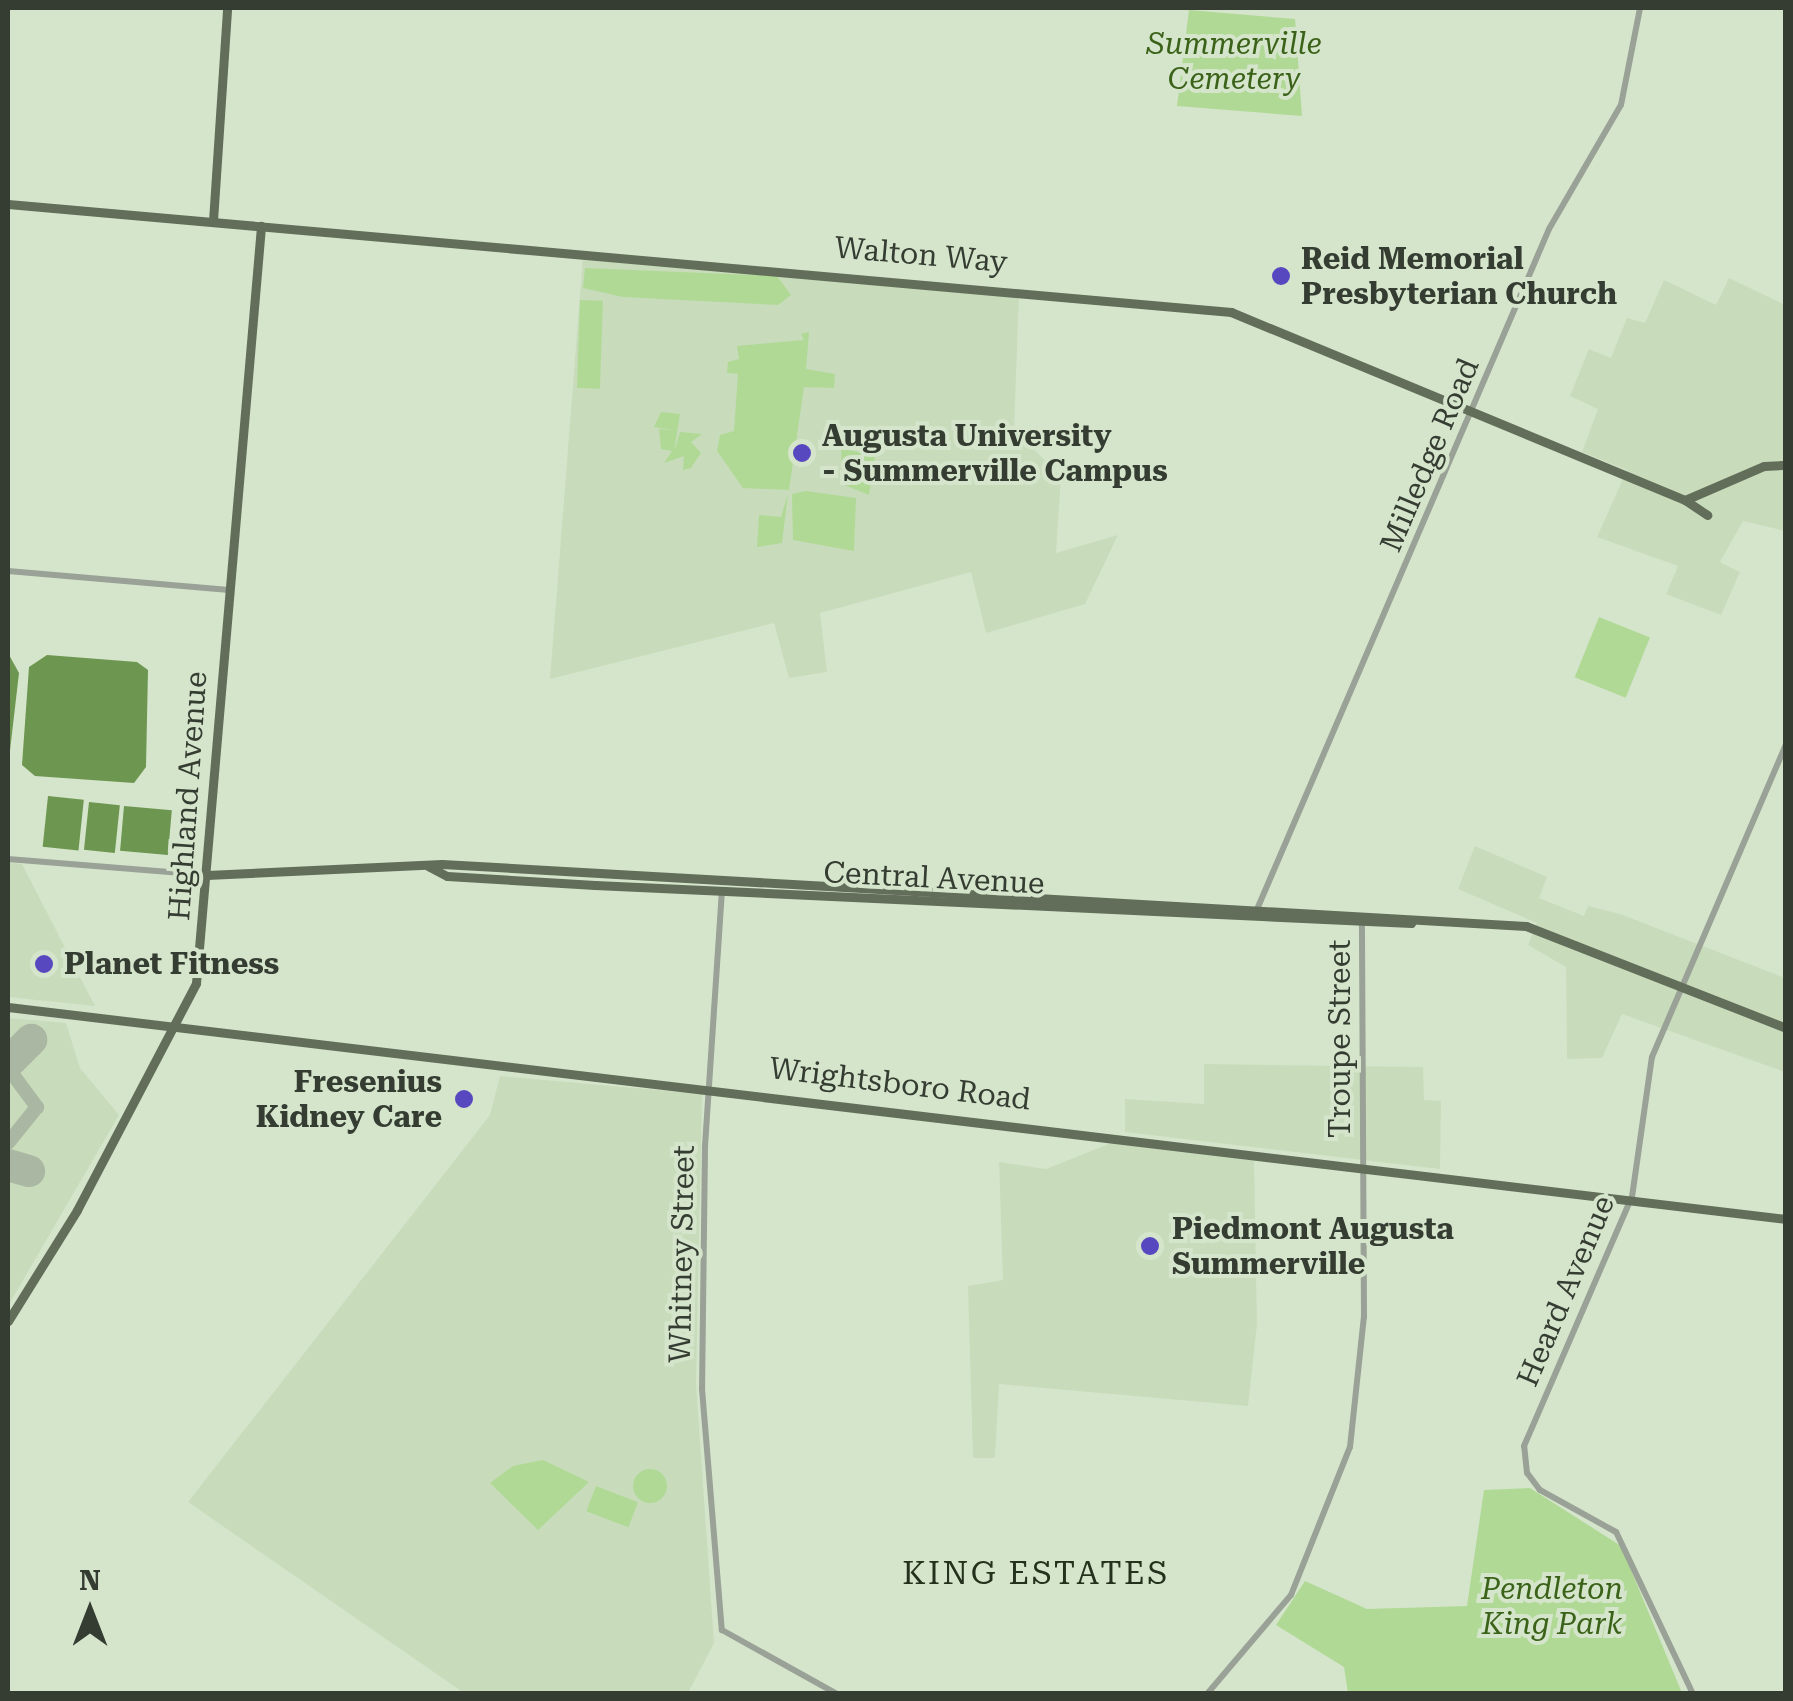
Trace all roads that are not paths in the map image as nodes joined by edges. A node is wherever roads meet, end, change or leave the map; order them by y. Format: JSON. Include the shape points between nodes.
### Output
{"nodes":[{"id":1,"x":227,"y":8,"type":"edge"},
{"id":2,"x":1640,"y":8,"type":"edge"},
{"id":3,"x":8,"y":204,"type":"edge"},
{"id":4,"x":213,"y":221,"type":"junction"},
{"id":5,"x":261,"y":226,"type":"junction"},
{"id":6,"x":1473,"y":412,"type":"junction"},
{"id":7,"x":1786,"y":465,"type":"edge"},
{"id":8,"x":1684,"y":500,"type":"junction"},
{"id":9,"x":1707,"y":515,"type":"dead end"},
{"id":10,"x":8,"y":571,"type":"edge"},
{"id":11,"x":230,"y":590,"type":"junction"},
{"id":12,"x":1786,"y":744,"type":"edge"},
{"id":13,"x":8,"y":859,"type":"edge"},
{"id":14,"x":428,"y":866,"type":"junction"},
{"id":15,"x":207,"y":875,"type":"junction"},
{"id":16,"x":723,"y":878,"type":"junction"},
{"id":17,"x":722,"y":892,"type":"junction"},
{"id":18,"x":1255,"y":906,"type":"junction"},
{"id":19,"x":1362,"y":914,"type":"junction"},
{"id":20,"x":1255,"y":919,"type":"junction"},
{"id":21,"x":1440,"y":921,"type":"junction"},
{"id":22,"x":1362,"y":926,"type":"junction"},
{"id":23,"x":1680,"y":988,"type":"junction"},
{"id":24,"x":8,"y":1007,"type":"edge"},
{"id":25,"x":178,"y":1025,"type":"junction"},
{"id":26,"x":1786,"y":1028,"type":"edge"},
{"id":27,"x":709,"y":1086,"type":"junction"},
{"id":28,"x":1364,"y":1165,"type":"junction"},
{"id":29,"x":1632,"y":1197,"type":"junction"},
{"id":30,"x":1786,"y":1218,"type":"edge"},
{"id":31,"x":8,"y":1321,"type":"edge"},
{"id":32,"x":837,"y":1694,"type":"edge"},
{"id":33,"x":1207,"y":1694,"type":"edge"},
{"id":34,"x":1694,"y":1694,"type":"edge"}],
"edges":[{"from":1,"to":4,"type":"main road"},
{"from":2,"to":6,"type":"street","name":"Milledge Road","via":[[1620,105],[1549,229]]},
{"from":3,"to":4,"type":"main road","name":"Walton Way"},
{"from":4,"to":5,"type":"main road","name":"Walton Way"},
{"from":5,"to":6,"type":"main road","name":"Walton Way","via":[[1231,312]]},
{"from":5,"to":11,"type":"main road","name":"Highland Avenue"},
{"from":6,"to":8,"type":"main road","name":"Walton Way"},
{"from":6,"to":18,"type":"street","name":"Milledge Road"},
{"from":7,"to":8,"type":"main road","via":[[1764,466]]},
{"from":8,"to":9,"type":"main road","name":"Walton Way"},
{"from":10,"to":11,"type":"street"},
{"from":11,"to":15,"type":"main road","name":"Highland Avenue"},
{"from":12,"to":23,"type":"street","name":"Heard Avenue"},
{"from":13,"to":15,"type":"street","name":"Central Avenue"},
{"from":14,"to":15,"type":"main road","name":"Central Avenue"},
{"from":14,"to":16,"type":"main road","name":"Central Avenue"},
{"from":14,"to":17,"type":"main road","name":"Central Avenue","via":[[446,876]]},
{"from":15,"to":25,"type":"main road","name":"Highland Avenue","via":[[196,984]]},
{"from":16,"to":17,"type":"street","name":"Whitney Street"},
{"from":16,"to":18,"type":"main road","name":"Central Avenue"},
{"from":17,"to":20,"type":"main road","name":"Central Avenue"},
{"from":17,"to":27,"type":"street","name":"Whitney Street"},
{"from":18,"to":19,"type":"main road","name":"Central Avenue"},
{"from":18,"to":20,"type":"street","name":"Milledge Road"},
{"from":19,"to":21,"type":"main road","name":"Central Avenue"},
{"from":19,"to":22,"type":"street","name":"Troupe Street"},
{"from":20,"to":22,"type":"main road","name":"Central Avenue"},
{"from":21,"to":22,"type":"main road","name":"Central Avenue"},
{"from":21,"to":23,"type":"main road","name":"Central Avenue","via":[[1526,926]]},
{"from":22,"to":28,"type":"street","name":"Troupe Street"},
{"from":23,"to":26,"type":"main road","name":"Central Avenue"},
{"from":23,"to":29,"type":"street","name":"Heard Avenue","via":[[1649,1067]]},
{"from":24,"to":25,"type":"main road","name":"Wrightsboro Road"},
{"from":25,"to":27,"type":"main road","name":"Wrightsboro Road"},
{"from":25,"to":31,"type":"main road","name":"Highland Avenue"},
{"from":27,"to":28,"type":"main road","name":"Wrightsboro Road"},
{"from":27,"to":32,"type":"street","name":"Whitney Street","via":[[702,1388],[722,1630]]},
{"from":28,"to":29,"type":"main road","name":"Wrightsboro Road"},
{"from":28,"to":33,"type":"street","name":"Troupe Street","via":[[1364,1317],[1350,1448],[1291,1595]]},
{"from":29,"to":30,"type":"main road","name":"Wrightsboro Road"},
{"from":29,"to":34,"type":"street","name":"Heard Avenue","via":[[1524,1446],[1524,1460],[1540,1490],[1616,1532]]}]}
